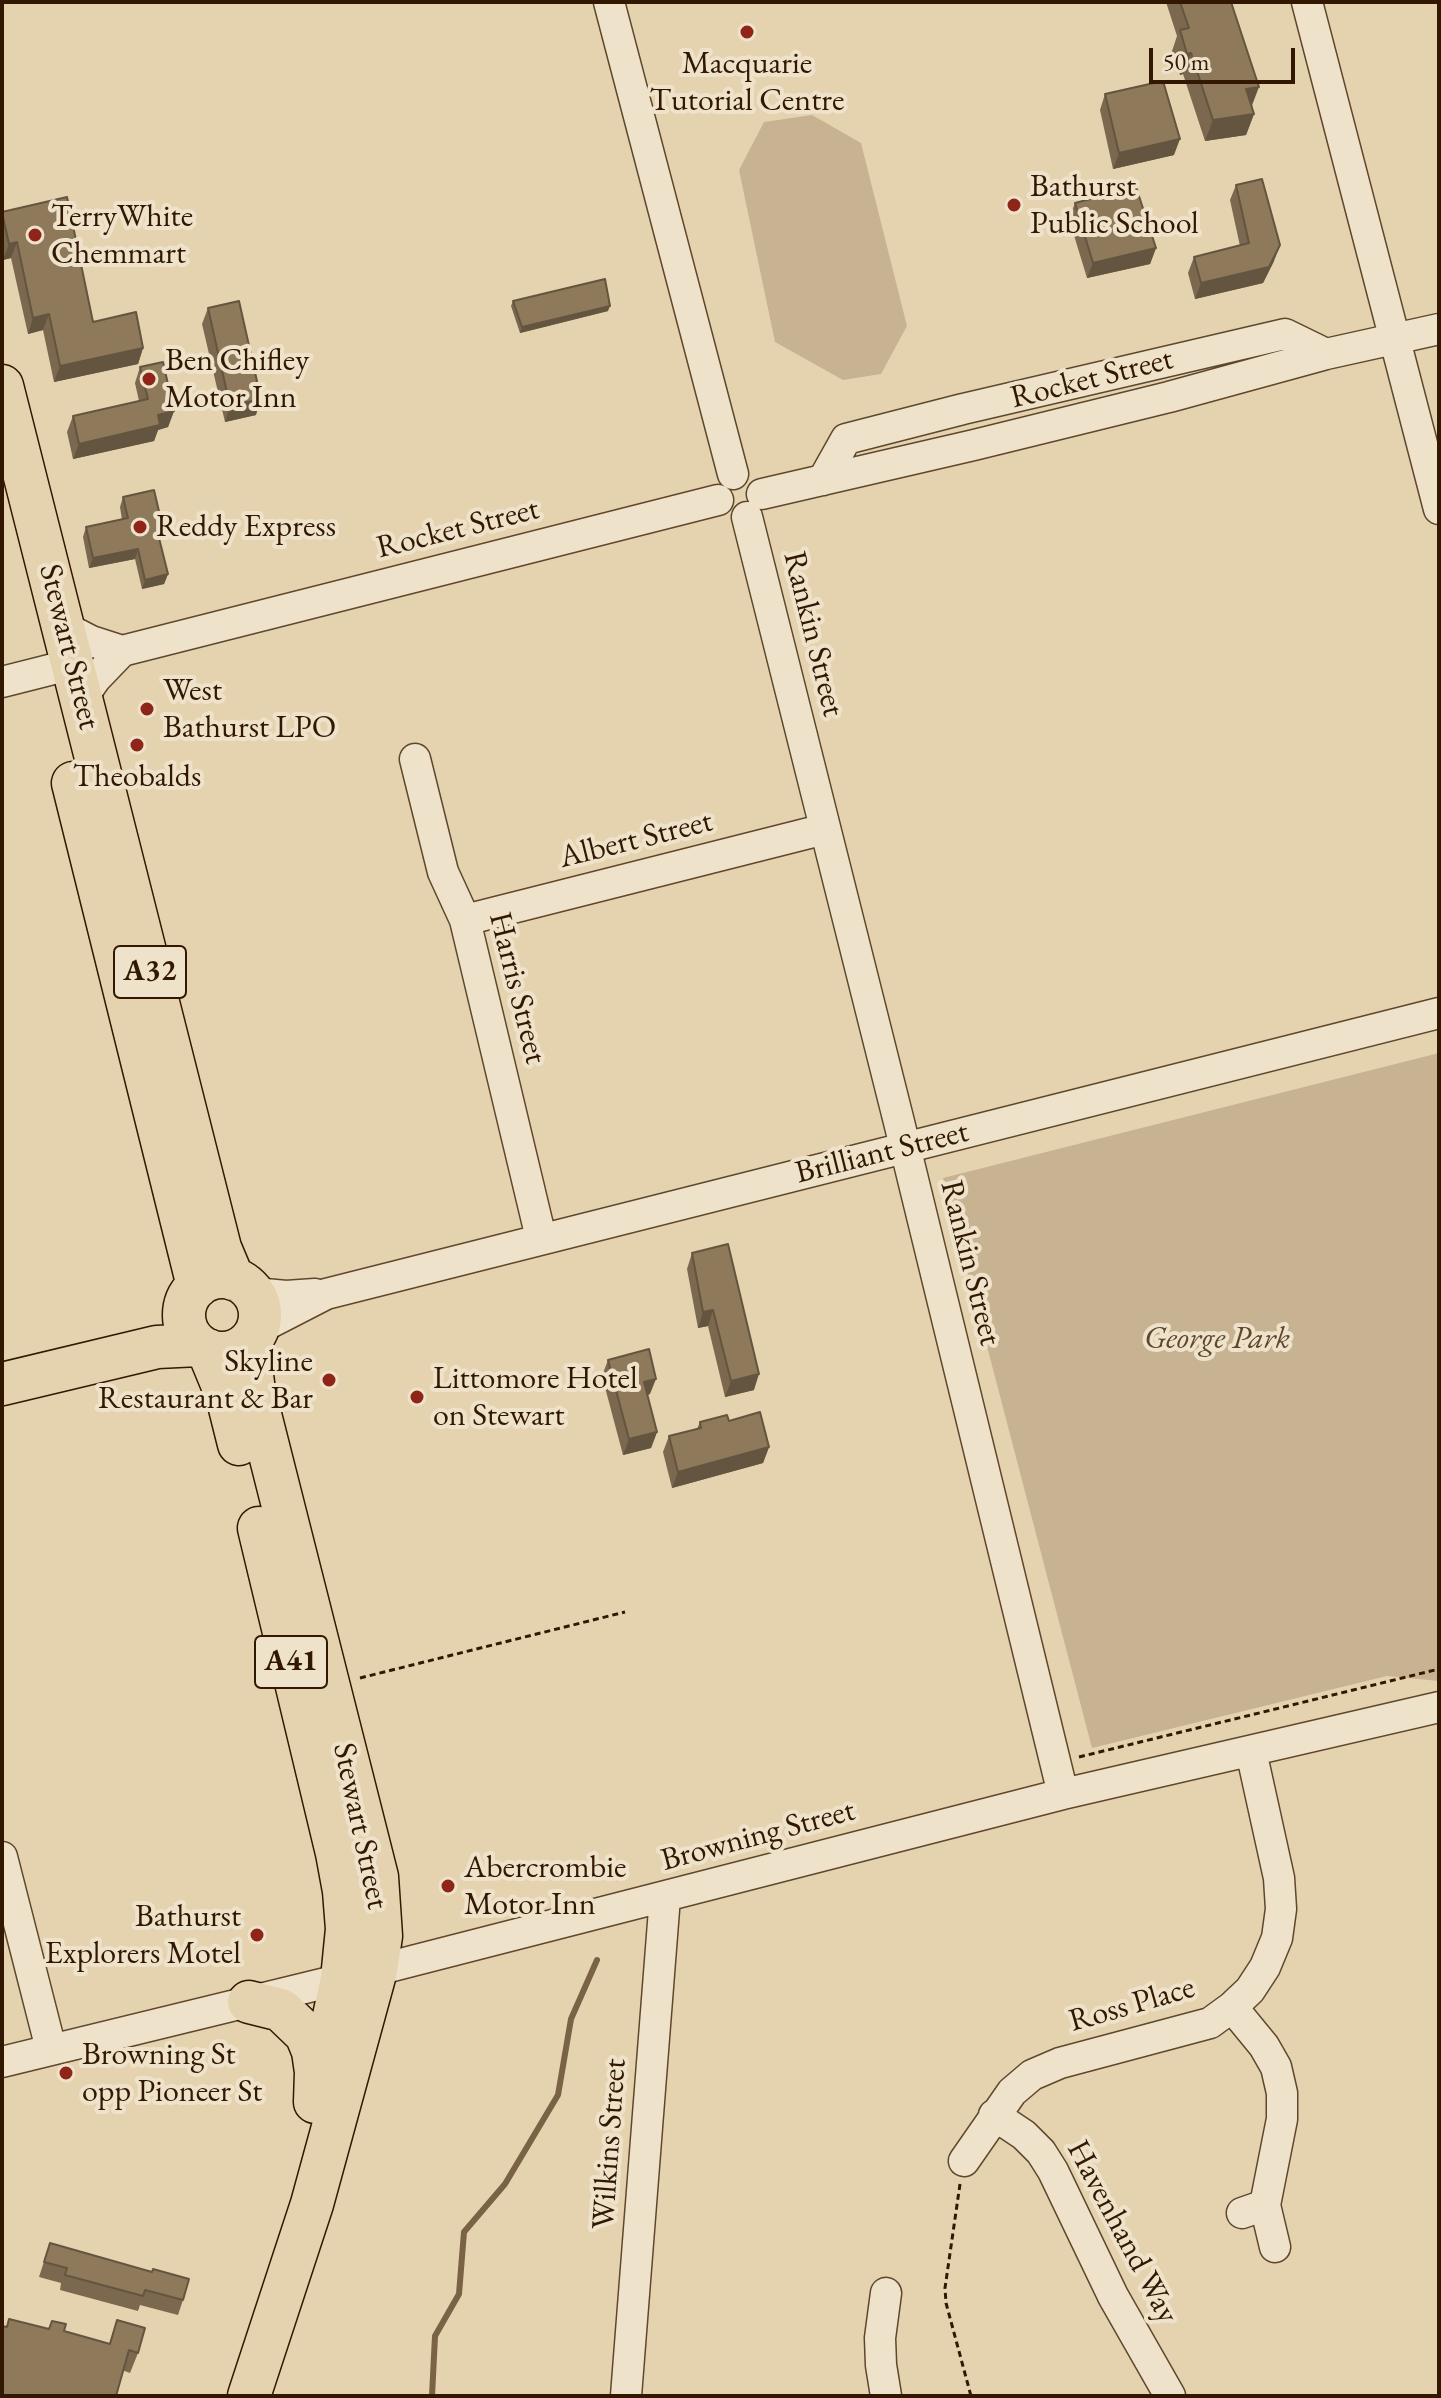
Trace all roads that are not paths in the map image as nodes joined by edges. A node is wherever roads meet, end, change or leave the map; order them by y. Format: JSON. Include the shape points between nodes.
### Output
{"nodes":[{"id":1,"x":609,"y":2,"type":"edge"},
{"id":2,"x":1307,"y":2,"type":"edge"},
{"id":3,"x":1439,"y":329,"type":"edge"},
{"id":4,"x":1396,"y":338,"type":"junction"},
{"id":5,"x":1326,"y":354,"type":"junction"},
{"id":6,"x":2,"y":386,"type":"edge"},
{"id":7,"x":963,"y":409,"type":"junction"},
{"id":8,"x":974,"y":445,"type":"junction"},
{"id":9,"x":823,"y":480,"type":"junction"},
{"id":10,"x":726,"y":487,"type":"junction"},
{"id":11,"x":2,"y":503,"type":"edge"},
{"id":12,"x":755,"y":506,"type":"junction"},
{"id":13,"x":1439,"y":509,"type":"edge"},
{"id":14,"x":122,"y":651,"type":"junction"},
{"id":15,"x":66,"y":665,"type":"junction"},
{"id":16,"x":2,"y":682,"type":"edge"},
{"id":17,"x":415,"y":759,"type":"dead end"},
{"id":18,"x":825,"y":829,"type":"junction"},
{"id":19,"x":465,"y":920,"type":"junction"},
{"id":20,"x":1439,"y":1013,"type":"edge"},
{"id":21,"x":905,"y":1147,"type":"junction"},
{"id":22,"x":541,"y":1238,"type":"junction"},
{"id":23,"x":230,"y":1305,"type":"junction"},
{"id":24,"x":203,"y":1348,"type":"junction"},
{"id":25,"x":2,"y":1363,"type":"edge"},
{"id":26,"x":2,"y":1384,"type":"edge"},
{"id":27,"x":1439,"y":1707,"type":"edge"},
{"id":28,"x":1251,"y":1751,"type":"junction"},
{"id":29,"x":1063,"y":1794,"type":"junction"},
{"id":30,"x":2,"y":1857,"type":"edge"},
{"id":31,"x":665,"y":1897,"type":"junction"},
{"id":32,"x":359,"y":1975,"type":"junction"},
{"id":33,"x":249,"y":2002,"type":"junction"},
{"id":34,"x":1232,"y":2007,"type":"junction"},
{"id":35,"x":51,"y":2049,"type":"junction"},
{"id":36,"x":2,"y":2062,"type":"edge"},
{"id":37,"x":315,"y":2102,"type":"junction"},
{"id":38,"x":994,"y":2115,"type":"junction"},
{"id":39,"x":964,"y":2161,"type":"road end"},
{"id":40,"x":1275,"y":2247,"type":"dead end"},
{"id":41,"x":886,"y":2293,"type":"dead end"},
{"id":42,"x":242,"y":2396,"type":"edge"},
{"id":43,"x":249,"y":2396,"type":"edge"},
{"id":44,"x":626,"y":2396,"type":"edge"},
{"id":45,"x":886,"y":2396,"type":"edge"},
{"id":46,"x":1170,"y":2396,"type":"edge"}],
"edges":[{"from":1,"to":10,"type":"street"},
{"from":2,"to":4,"type":"street"},
{"from":3,"to":4,"type":"street","name":"Rocket Street"},
{"from":4,"to":5,"type":"street","name":"Rocket Street"},
{"from":4,"to":13,"type":"street"},
{"from":5,"to":7,"type":"street","via":[[1285,334]]},
{"from":5,"to":8,"type":"street","name":"Rocket Street"},
{"from":6,"to":15,"type":"highway","name":"Stewart Street","number":"A32"},
{"from":7,"to":8,"type":"street"},
{"from":7,"to":9,"type":"street","via":[[846,439]]},
{"from":8,"to":9,"type":"street","name":"Rocket Street"},
{"from":9,"to":12,"type":"street","name":"Rocket Street"},
{"from":10,"to":12,"type":"street","via":[[725,513],[740,518]]},
{"from":10,"to":14,"type":"street","name":"Rocket Street"},
{"from":11,"to":15,"type":"highway","name":"Stewart Street","number":"A32"},
{"from":12,"to":18,"type":"street","name":"Rankin Street"},
{"from":14,"to":15,"type":"street"},
{"from":14,"to":15,"type":"street","via":[[91,641]]},
{"from":15,"to":16,"type":"street"},
{"from":15,"to":23,"type":"highway","name":"Stewart Street","number":"A32"},
{"from":17,"to":19,"type":"street","name":"Harris Street","via":[[443,872]]},
{"from":18,"to":19,"type":"street","name":"Albert Street"},
{"from":18,"to":21,"type":"street","name":"Rankin Street"},
{"from":19,"to":22,"type":"street","name":"Harris Street"},
{"from":20,"to":21,"type":"street","name":"Brilliant Street"},
{"from":21,"to":22,"type":"street","name":"Brilliant Street"},
{"from":21,"to":29,"type":"street","name":"Rankin Street"},
{"from":22,"to":23,"type":"street","name":"Brilliant Street","via":[[326,1294]]},
{"from":23,"to":24,"type":"highway","via":[[231,1353]]},
{"from":23,"to":25,"type":"highway"},
{"from":23,"to":32,"type":"highway","name":"Stewart Street","number":"A41","via":[[377,1877],[381,1936]]},
{"from":24,"to":26,"type":"highway","via":[[157,1347]]},
{"from":24,"to":32,"type":"highway","name":"Stewart Street","number":"A41","via":[[227,1396],[337,1853]]},
{"from":27,"to":28,"type":"street","name":"Browning Street"},
{"from":28,"to":29,"type":"street","name":"Browning Street"},
{"from":28,"to":34,"type":"street","name":"Ross Place","via":[[1281,1909],[1265,1967]]},
{"from":29,"to":31,"type":"street","name":"Browning Street"},
{"from":30,"to":35,"type":"street"},
{"from":31,"to":32,"type":"street","name":"Browning Street"},
{"from":31,"to":44,"type":"street","name":"Wilkins Street"},
{"from":32,"to":33,"type":"street","name":"Browning Street"},
{"from":32,"to":37,"type":"highway","name":"Stewart Street","number":"A41"},
{"from":32,"to":43,"type":"highway","name":"Stewart Street","number":"A41","via":[[312,2204]]},
{"from":33,"to":35,"type":"street","name":"Browning Street"},
{"from":33,"to":37,"type":"highway","via":[[281,2010],[306,2034],[316,2072]]},
{"from":34,"to":38,"type":"street","name":"Ross Place","via":[[1210,2023],[1032,2075]]},
{"from":34,"to":40,"type":"street","via":[[1264,2046],[1282,2093],[1282,2119],[1253,2209]]},
{"from":35,"to":36,"type":"street","name":"Browning Street"},
{"from":37,"to":42,"type":"highway","name":"Stewart Street","number":"A41"},
{"from":38,"to":39,"type":"street","name":"Ross Place"},
{"from":38,"to":46,"type":"street","name":"Havenhand Way","via":[[1024,2135],[1053,2171],[1113,2296]]},
{"from":41,"to":45,"type":"street","via":[[880,2338]]}]}
